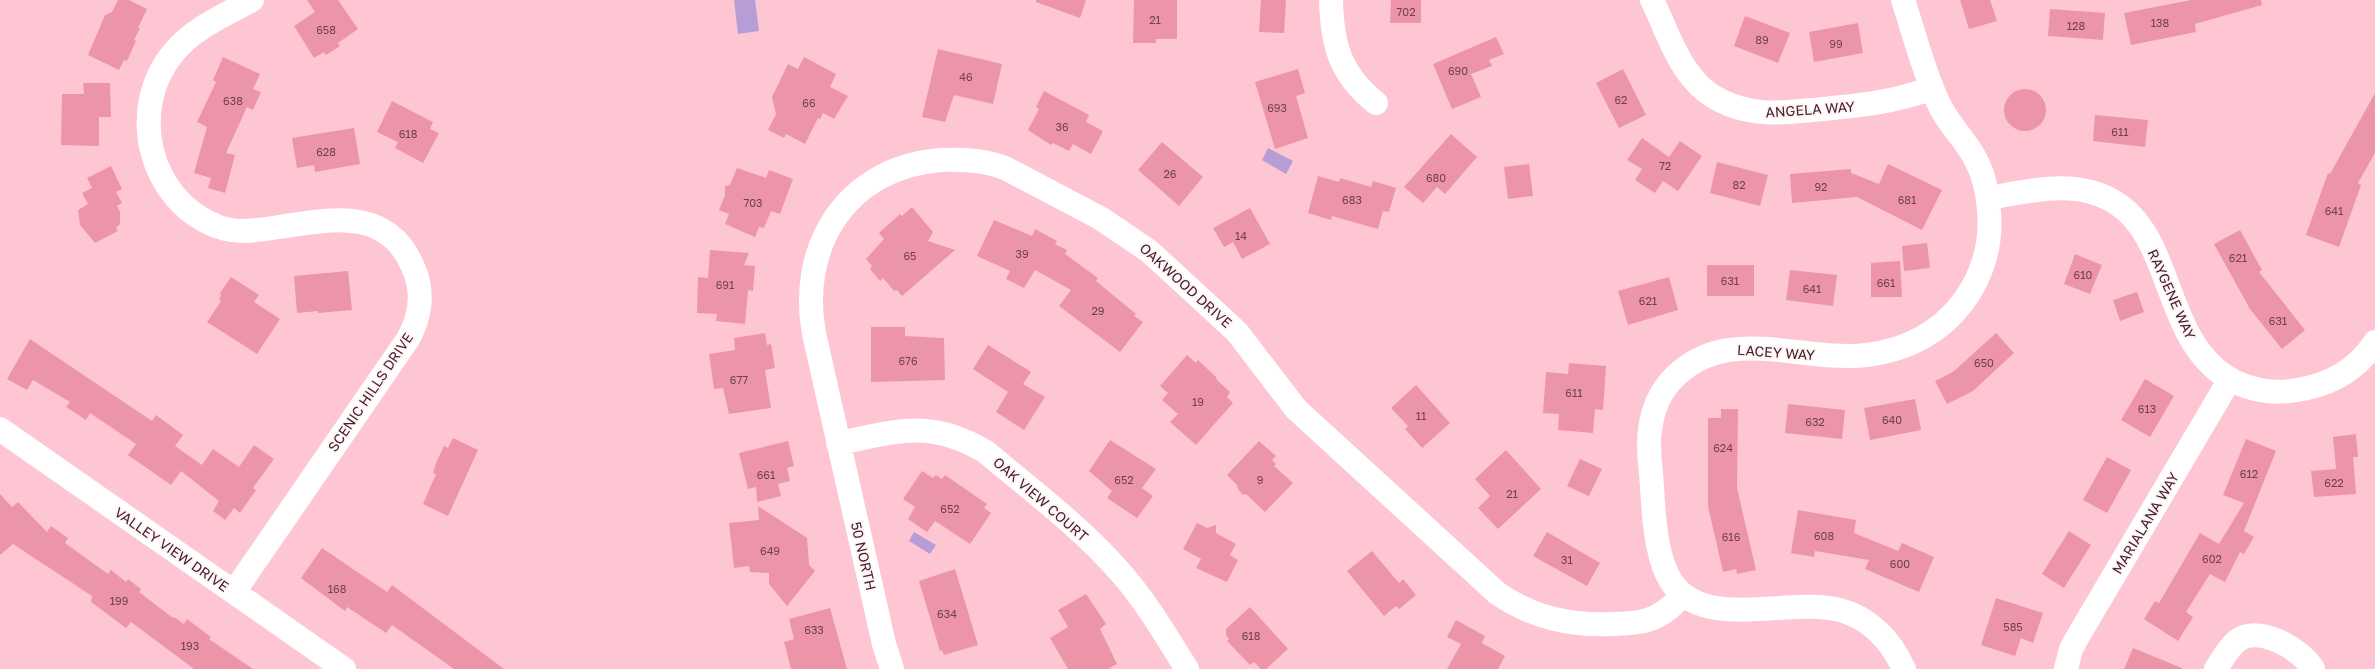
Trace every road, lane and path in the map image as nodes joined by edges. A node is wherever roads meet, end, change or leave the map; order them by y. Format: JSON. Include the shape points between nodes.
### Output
{"nodes":[{"id":1,"x":252,"y":0,"type":"edge"},
{"id":2,"x":1332,"y":0,"type":"edge"},
{"id":3,"x":1652,"y":0,"type":"edge"},
{"id":4,"x":1903,"y":0,"type":"edge"},
{"id":5,"x":1932,"y":88,"type":"junction"},
{"id":6,"x":1376,"y":103,"type":"dead end"},
{"id":7,"x":1988,"y":198,"type":"junction"},
{"id":8,"x":2375,"y":342,"type":"edge"},
{"id":9,"x":2230,"y":379,"type":"junction"},
{"id":10,"x":0,"y":429,"type":"edge"},
{"id":11,"x":838,"y":443,"type":"junction"},
{"id":12,"x":234,"y":592,"type":"junction"},
{"id":13,"x":1683,"y":595,"type":"junction"},
{"id":14,"x":344,"y":669,"type":"edge"},
{"id":15,"x":892,"y":669,"type":"edge"},
{"id":16,"x":1187,"y":669,"type":"edge"},
{"id":17,"x":1904,"y":669,"type":"edge"},
{"id":18,"x":2066,"y":669,"type":"edge"},
{"id":19,"x":2216,"y":669,"type":"edge"},
{"id":20,"x":2313,"y":669,"type":"edge"}],
"edges":[{"from":1,"to":12,"type":"street","name":"SCENIC HILLS DRIVE","via":[[194,32],[163,68],[154,88],[148,123],[161,176],[191,212],[227,230],[354,221],[379,226],[390,234],[410,260],[419,287],[420,303],[418,317],[408,339]]},
{"from":2,"to":6,"type":"street","via":[[1334,36],[1342,66]]},
{"from":3,"to":5,"type":"street","name":"ANGELA WAY","via":[[1681,62],[1696,82],[1718,99],[1745,110],[1780,113],[1876,104]]},
{"from":4,"to":5,"type":"street","name":"LACEY WAY"},
{"from":5,"to":7,"type":"street","name":"LACEY WAY","via":[[1942,110],[1977,163]]},
{"from":7,"to":9,"type":"street","name":"RAYGENE WAY","via":[[2067,188],[2093,192],[2117,204],[2144,233],[2183,325],[2199,352],[2219,373]]},
{"from":7,"to":13,"type":"street","name":"LACEY WAY","via":[[1988,243],[1977,278],[1957,310],[1932,333],[1900,348],[1865,356],[1827,356],[1755,348],[1720,351],[1689,365],[1665,388],[1649,430],[1650,459],[1660,553],[1668,576]]},
{"from":8,"to":9,"type":"street","name":"RAYGENE WAY","via":[[2347,373],[2303,390],[2272,392],[2244,386]]},
{"from":9,"to":18,"type":"street","name":"MARIALANA WAY","via":[[2077,638]]},
{"from":10,"to":12,"type":"street","name":"VALLEY VIEW DRIVE"},
{"from":11,"to":13,"type":"street","name":"OAKWOOD DRIVE","via":[[810,311],[814,265],[825,234],[859,192],[888,172],[923,161],[960,159],[990,162],[1100,218],[1149,251],[1237,332],[1286,398],[1315,428],[1511,602],[1556,620],[1590,625],[1631,623],[1651,618],[1673,606]]},
{"from":11,"to":15,"type":"street","name":"50 NORTH"},
{"from":11,"to":16,"type":"street","name":"OAK VIEW COURT","via":[[902,430],[925,430],[966,440],[986,452],[1095,545],[1149,609]]},
{"from":12,"to":14,"type":"street","name":"VALLEY VIEW DRIVE"},
{"from":13,"to":17,"type":"street","name":"LACEY WAY","via":[[1694,602],[1722,608],[1841,610],[1875,629],[1887,641]]},
{"from":19,"to":20,"type":"street","via":[[2238,640],[2261,636],[2279,641],[2306,658]]}]}
